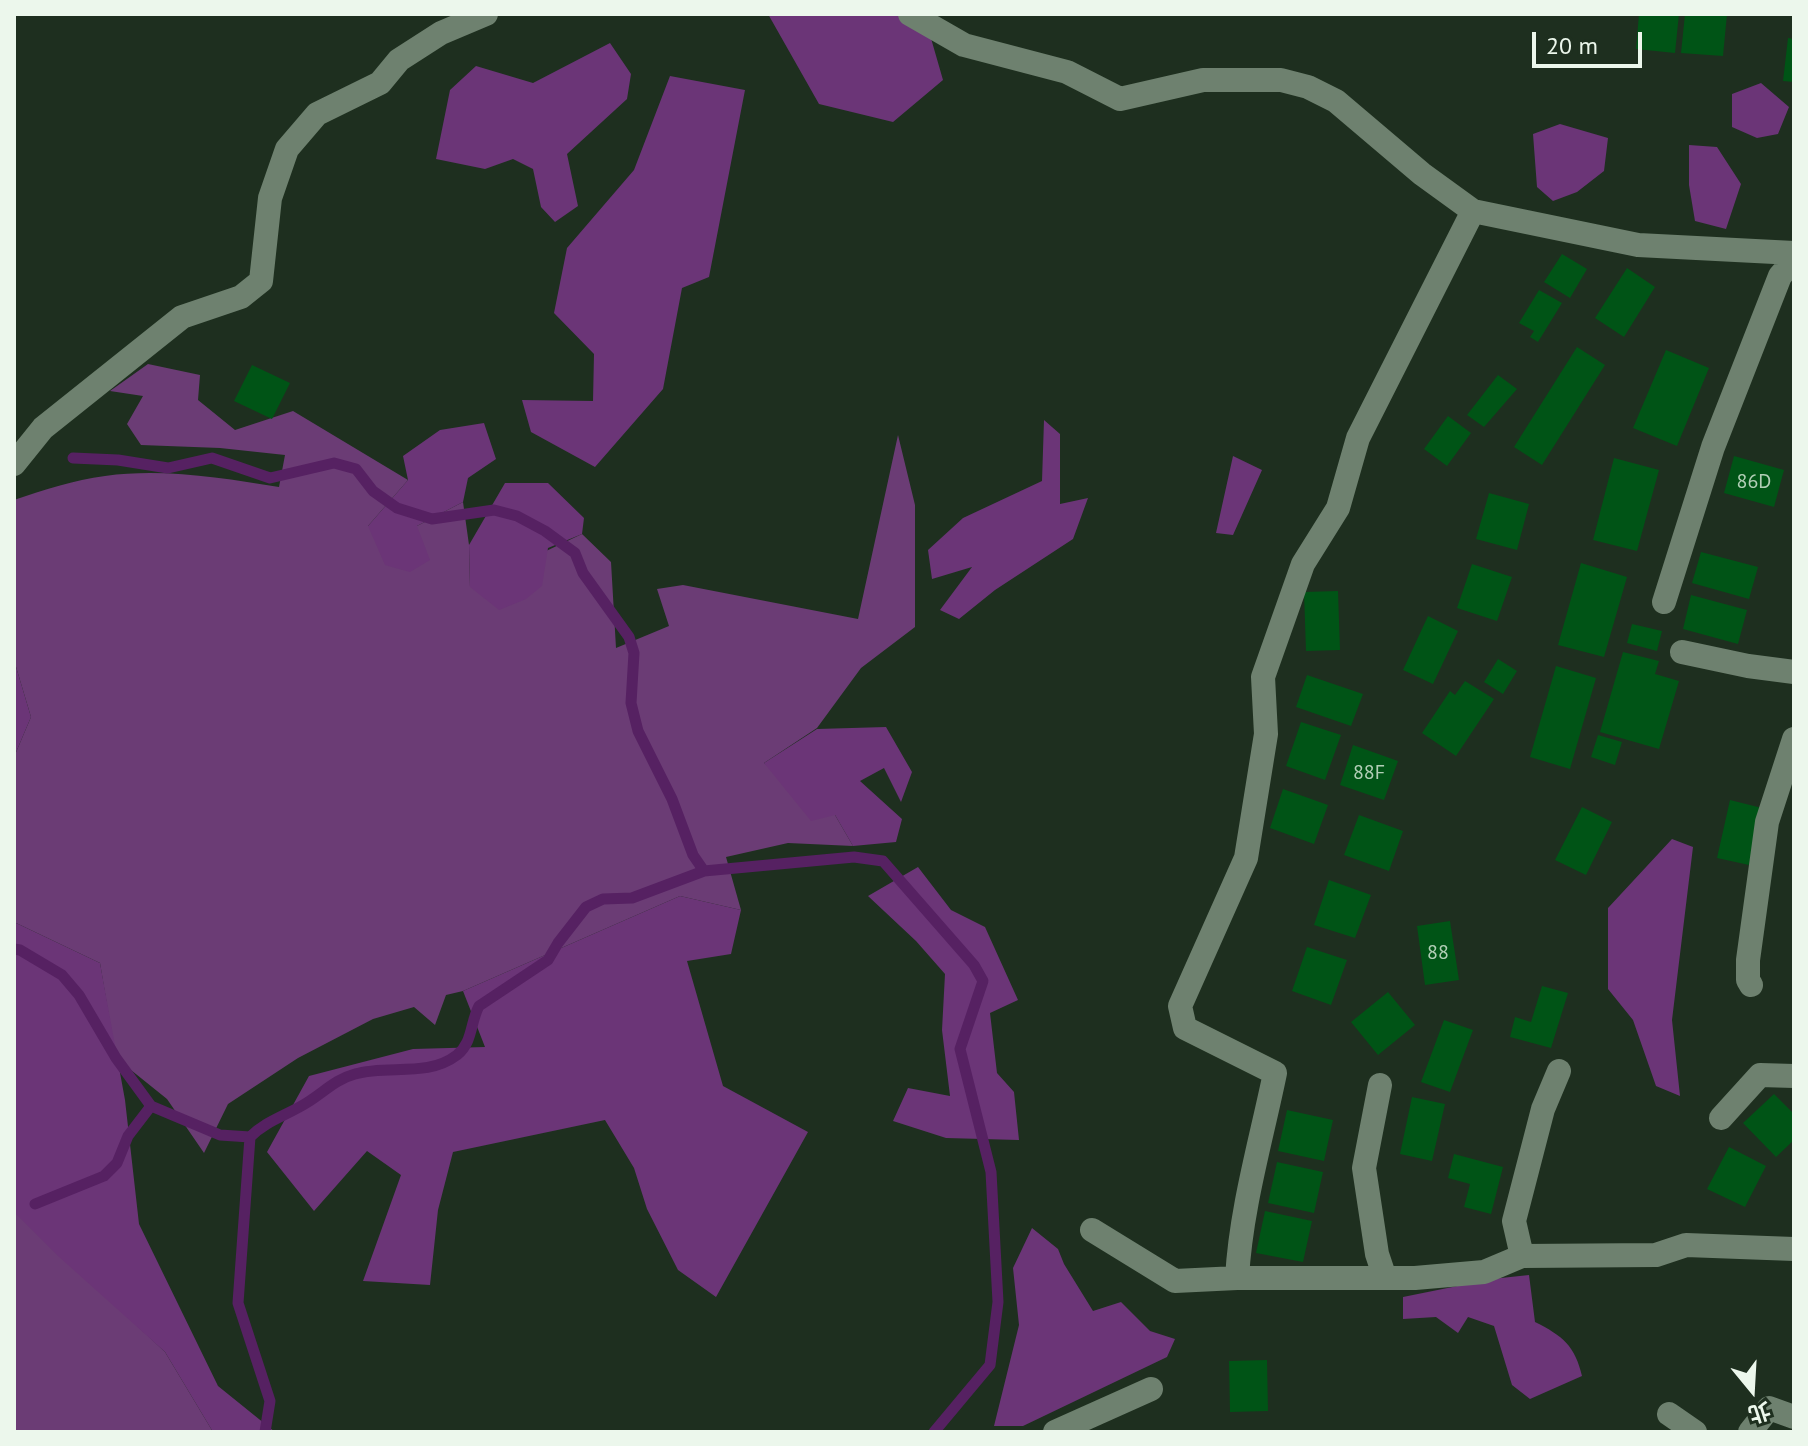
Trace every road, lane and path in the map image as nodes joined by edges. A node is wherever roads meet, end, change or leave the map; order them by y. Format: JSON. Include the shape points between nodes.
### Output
{"nodes":[{"id":1,"x":486,"y":14,"type":"edge"},
{"id":2,"x":910,"y":14,"type":"edge"},
{"id":3,"x":1473,"y":211,"type":"junction"},
{"id":4,"x":1794,"y":253,"type":"edge"},
{"id":5,"x":1794,"y":260,"type":"edge"},
{"id":6,"x":14,"y":464,"type":"edge"},
{"id":7,"x":1664,"y":602,"type":"dead end"},
{"id":8,"x":1682,"y":652,"type":"dead end"},
{"id":9,"x":1794,"y":672,"type":"edge"},
{"id":10,"x":1794,"y":739,"type":"edge"},
{"id":11,"x":1751,"y":985,"type":"dead end"},
{"id":12,"x":1559,"y":1071,"type":"dead end"},
{"id":13,"x":1794,"y":1076,"type":"edge"},
{"id":14,"x":1380,"y":1085,"type":"dead end"},
{"id":15,"x":1721,"y":1118,"type":"dead end"},
{"id":16,"x":1092,"y":1230,"type":"dead end"},
{"id":17,"x":1794,"y":1249,"type":"edge"},
{"id":18,"x":1522,"y":1256,"type":"junction"},
{"id":19,"x":1237,"y":1278,"type":"junction"},
{"id":20,"x":1385,"y":1278,"type":"junction"},
{"id":21,"x":1151,"y":1389,"type":"dead end"},
{"id":22,"x":1669,"y":1414,"type":"dead end"},
{"id":23,"x":1794,"y":1417,"type":"edge"},
{"id":24,"x":1055,"y":1432,"type":"edge"},
{"id":25,"x":1695,"y":1432,"type":"edge"},
{"id":26,"x":1750,"y":1432,"type":"edge"}],
"edges":[{"from":1,"to":6,"type":"street","via":[[441,33],[399,60],[380,83],[317,114],[287,149],[270,198],[261,281],[241,297],[182,317],[43,428]]},
{"from":2,"to":3,"type":"street","via":[[964,45],[1067,72],[1120,99],[1203,80],[1265,79],[1308,87],[1336,101]]},
{"from":3,"to":4,"type":"street","via":[[1638,245]]},
{"from":3,"to":19,"type":"street","via":[[1358,438],[1338,508],[1303,564],[1263,677],[1266,734],[1246,858],[1180,1006],[1185,1028],[1275,1073],[1239,1240]]},
{"from":5,"to":7,"type":"street","via":[[1780,276],[1713,447]]},
{"from":8,"to":9,"type":"street"},
{"from":10,"to":11,"type":"street","via":[[1767,822],[1748,960]]},
{"from":12,"to":18,"type":"street","via":[[1543,1109],[1514,1221]]},
{"from":13,"to":15,"type":"street","via":[[1760,1075]]},
{"from":14,"to":20,"type":"street","via":[[1364,1168]]},
{"from":16,"to":19,"type":"street","via":[[1175,1281]]},
{"from":17,"to":18,"type":"street","via":[[1686,1245],[1656,1255]]},
{"from":18,"to":20,"type":"street","via":[[1484,1272]]},
{"from":19,"to":20,"type":"street"},
{"from":21,"to":24,"type":"street"},
{"from":22,"to":25,"type":"street"},
{"from":23,"to":26,"type":"street","via":[[1769,1408]]}]}
